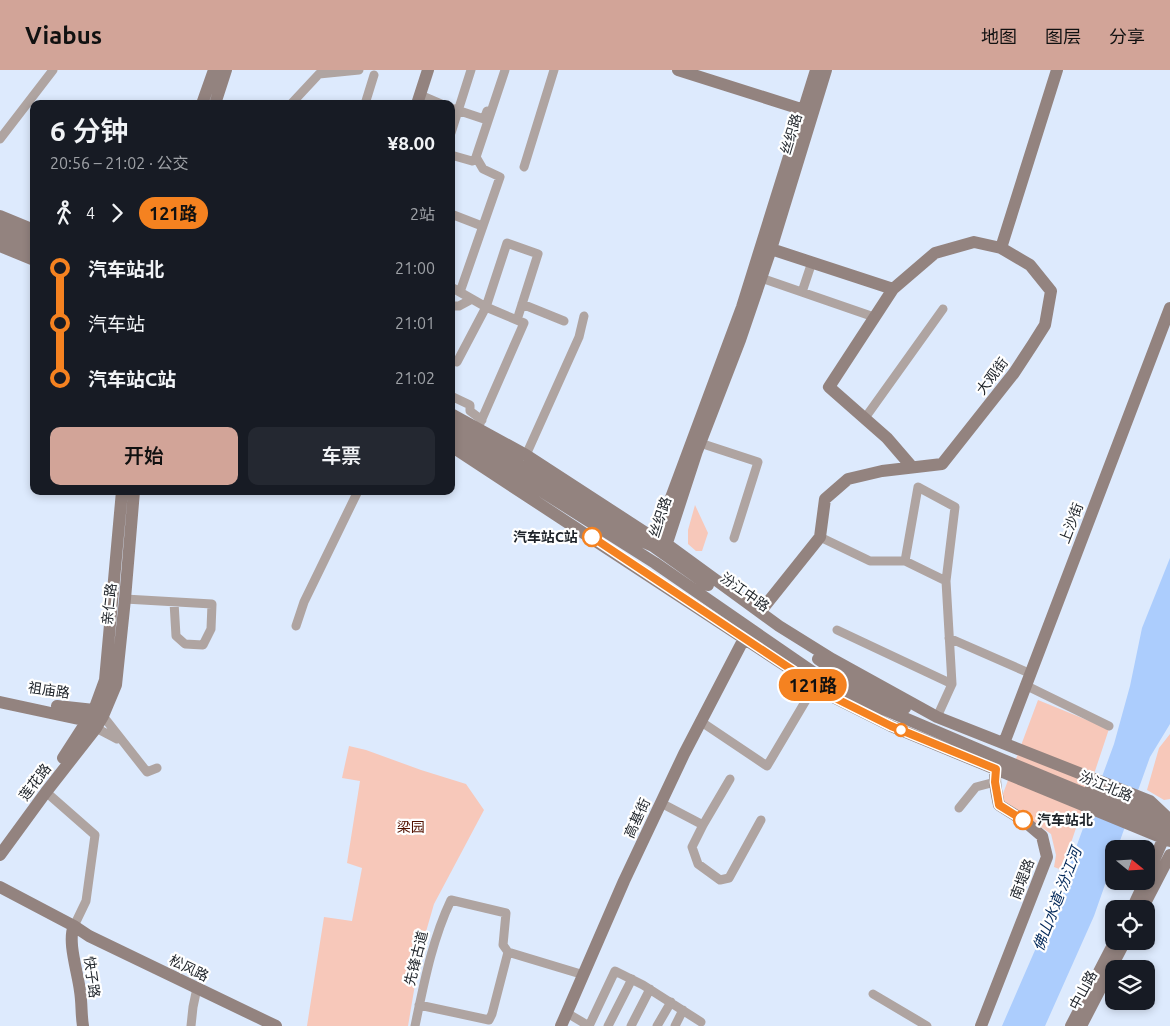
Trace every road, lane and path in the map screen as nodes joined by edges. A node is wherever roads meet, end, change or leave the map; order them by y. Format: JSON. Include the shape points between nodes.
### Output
{"nodes":[{"id":1,"x":53,"y":70,"type":"edge"},
{"id":2,"x":214,"y":70,"type":"edge"},
{"id":3,"x":226,"y":70,"type":"edge"},
{"id":4,"x":360,"y":70,"type":"edge"},
{"id":5,"x":428,"y":70,"type":"edge"},
{"id":6,"x":471,"y":70,"type":"edge"},
{"id":7,"x":500,"y":70,"type":"edge"},
{"id":8,"x":505,"y":70,"type":"edge"},
{"id":9,"x":554,"y":70,"type":"edge"},
{"id":10,"x":678,"y":70,"type":"edge"},
{"id":11,"x":1057,"y":70,"type":"edge"},
{"id":12,"x":817,"y":71,"type":"edge"},
{"id":13,"x":376,"y":72,"type":"edge"},
{"id":14,"x":203,"y":100,"type":"edge"},
{"id":15,"x":216,"y":100,"type":"edge"},
{"id":16,"x":295,"y":100,"type":"edge"},
{"id":17,"x":366,"y":100,"type":"edge"},
{"id":18,"x":418,"y":100,"type":"edge"},
{"id":19,"x":455,"y":109,"type":"edge"},
{"id":20,"x":804,"y":110,"type":"junction"},
{"id":21,"x":0,"y":139,"type":"edge"},
{"id":22,"x":455,"y":156,"type":"edge"},
{"id":23,"x":472,"y":161,"type":"dead end"},
{"id":24,"x":524,"y":167,"type":"dead end"},
{"id":25,"x":0,"y":216,"type":"edge"},
{"id":26,"x":455,"y":216,"type":"edge"},
{"id":27,"x":0,"y":226,"type":"edge"},
{"id":28,"x":482,"y":226,"type":"junction"},
{"id":29,"x":30,"y":228,"type":"edge"},
{"id":30,"x":0,"y":236,"type":"edge"},
{"id":31,"x":30,"y":238,"type":"edge"},
{"id":32,"x":0,"y":246,"type":"edge"},
{"id":33,"x":30,"y":248,"type":"edge"},
{"id":34,"x":1001,"y":248,"type":"junction"},
{"id":35,"x":771,"y":249,"type":"junction"},
{"id":36,"x":30,"y":258,"type":"edge"},
{"id":37,"x":812,"y":262,"type":"junction"},
{"id":38,"x":761,"y":278,"type":"junction"},
{"id":39,"x":893,"y":288,"type":"junction"},
{"id":40,"x":455,"y":289,"type":"edge"},
{"id":41,"x":460,"y":292,"type":"junction"},
{"id":42,"x":802,"y":292,"type":"junction"},
{"id":43,"x":472,"y":299,"type":"junction"},
{"id":44,"x":522,"y":304,"type":"junction"},
{"id":45,"x":455,"y":307,"type":"edge"},
{"id":46,"x":486,"y":307,"type":"junction"},
{"id":47,"x":1170,"y":308,"type":"edge"},
{"id":48,"x":943,"y":309,"type":"dead end"},
{"id":49,"x":584,"y":316,"type":"dead end"},
{"id":50,"x":874,"y":317,"type":"junction"},
{"id":51,"x":517,"y":320,"type":"junction"},
{"id":52,"x":564,"y":321,"type":"dead end"},
{"id":53,"x":457,"y":362,"type":"dead end"},
{"id":54,"x":455,"y":398,"type":"edge"},
{"id":55,"x":455,"y":415,"type":"edge"},
{"id":56,"x":864,"y":418,"type":"junction"},
{"id":57,"x":480,"y":424,"type":"junction"},
{"id":58,"x":455,"y":427,"type":"edge"},
{"id":59,"x":455,"y":437,"type":"edge"},
{"id":60,"x":700,"y":443,"type":"junction"},
{"id":61,"x":455,"y":449,"type":"edge"},
{"id":62,"x":526,"y":455,"type":"junction"},
{"id":63,"x":912,"y":467,"type":"junction"},
{"id":64,"x":122,"y":495,"type":"edge"},
{"id":65,"x":134,"y":495,"type":"edge"},
{"id":66,"x":356,"y":495,"type":"edge"},
{"id":67,"x":820,"y":537,"type":"junction"},
{"id":68,"x":734,"y":538,"type":"dead end"},
{"id":69,"x":650,"y":540,"type":"junction"},
{"id":70,"x":662,"y":554,"type":"junction"},
{"id":71,"x":905,"y":561,"type":"junction"},
{"id":72,"x":946,"y":582,"type":"junction"},
{"id":73,"x":125,"y":599,"type":"junction"},
{"id":74,"x":174,"y":602,"type":"junction"},
{"id":75,"x":760,"y":612,"type":"junction"},
{"id":76,"x":296,"y":626,"type":"dead end"},
{"id":77,"x":838,"y":630,"type":"dead end"},
{"id":78,"x":746,"y":633,"type":"junction"},
{"id":79,"x":949,"y":638,"type":"junction"},
{"id":80,"x":1029,"y":673,"type":"junction"},
{"id":81,"x":817,"y":681,"type":"junction"},
{"id":82,"x":952,"y":684,"type":"junction"},
{"id":83,"x":1025,"y":685,"type":"junction"},
{"id":84,"x":0,"y":698,"type":"edge"},
{"id":85,"x":0,"y":702,"type":"edge"},
{"id":86,"x":937,"y":717,"type":"junction"},
{"id":87,"x":95,"y":719,"type":"junction"},
{"id":88,"x":700,"y":721,"type":"junction"},
{"id":89,"x":1109,"y":726,"type":"dead end"},
{"id":90,"x":122,"y":742,"type":"junction"},
{"id":91,"x":999,"y":761,"type":"junction"},
{"id":92,"x":1033,"y":763,"type":"junction"},
{"id":93,"x":156,"y":768,"type":"dead end"},
{"id":94,"x":730,"y":779,"type":"dead end"},
{"id":95,"x":46,"y":792,"type":"junction"},
{"id":96,"x":661,"y":803,"type":"junction"},
{"id":97,"x":958,"y":808,"type":"dead end"},
{"id":98,"x":760,"y":820,"type":"dead end"},
{"id":99,"x":703,"y":825,"type":"junction"},
{"id":100,"x":1169,"y":829,"type":"edge"},
{"id":101,"x":0,"y":842,"type":"edge"},
{"id":102,"x":0,"y":855,"type":"edge"},
{"id":103,"x":1170,"y":855,"type":"edge"},
{"id":104,"x":1155,"y":859,"type":"edge"},
{"id":105,"x":0,"y":888,"type":"edge"},
{"id":106,"x":0,"y":896,"type":"edge"},
{"id":107,"x":1147,"y":900,"type":"edge"},
{"id":108,"x":73,"y":929,"type":"junction"},
{"id":109,"x":1110,"y":950,"type":"edge"},
{"id":110,"x":1120,"y":950,"type":"edge"},
{"id":111,"x":508,"y":952,"type":"junction"},
{"id":112,"x":584,"y":975,"type":"junction"},
{"id":113,"x":632,"y":979,"type":"junction"},
{"id":114,"x":197,"y":988,"type":"junction"},
{"id":115,"x":650,"y":989,"type":"junction"},
{"id":116,"x":873,"y":994,"type":"dead end"},
{"id":117,"x":671,"y":1002,"type":"junction"},
{"id":118,"x":419,"y":1005,"type":"junction"},
{"id":119,"x":683,"y":1010,"type":"junction"},
{"id":120,"x":567,"y":1013,"type":"junction"},
{"id":121,"x":702,"y":1022,"type":"dead end"},
{"id":122,"x":83,"y":1026,"type":"edge"},
{"id":123,"x":191,"y":1026,"type":"edge"},
{"id":124,"x":276,"y":1026,"type":"edge"},
{"id":125,"x":414,"y":1026,"type":"edge"},
{"id":126,"x":561,"y":1026,"type":"edge"},
{"id":127,"x":589,"y":1026,"type":"edge"},
{"id":128,"x":608,"y":1026,"type":"edge"},
{"id":129,"x":631,"y":1026,"type":"edge"},
{"id":130,"x":657,"y":1026,"type":"edge"},
{"id":131,"x":675,"y":1026,"type":"edge"},
{"id":132,"x":927,"y":1026,"type":"edge"},
{"id":133,"x":981,"y":1026,"type":"edge"},
{"id":134,"x":1071,"y":1026,"type":"edge"},
{"id":135,"x":1081,"y":1026,"type":"edge"}],
"edges":[{"from":1,"to":21,"type":"street"},
{"from":2,"to":14,"type":"main road"},
{"from":3,"to":15,"type":"main road"},
{"from":4,"to":13,"type":"street"},
{"from":4,"to":16,"type":"street","via":[[319,74]]},
{"from":5,"to":18,"type":"main road"},
{"from":6,"to":19,"type":"street"},
{"from":7,"to":19,"type":"street","via":[[484,119]]},
{"from":8,"to":28,"type":"street","via":[[476,157],[483,169],[500,177]]},
{"from":9,"to":24,"type":"street"},
{"from":10,"to":20,"type":"main road"},
{"from":11,"to":34,"type":"main road"},
{"from":12,"to":20,"type":"main road","name":"丝织路"},
{"from":12,"to":35,"type":"main road","name":"丝织路"},
{"from":13,"to":17,"type":"street"},
{"from":20,"to":69,"type":"main road","name":"丝织路","via":[[752,279],[712,388],[701,399]]},
{"from":22,"to":23,"type":"street"},
{"from":25,"to":29,"type":"main road"},
{"from":26,"to":28,"type":"street"},
{"from":27,"to":31,"type":"main road"},
{"from":28,"to":41,"type":"street"},
{"from":30,"to":33,"type":"main road"},
{"from":32,"to":36,"type":"main road"},
{"from":34,"to":39,"type":"main road","name":"大观街","via":[[974,242],[935,253]]},
{"from":34,"to":63,"type":"main road","name":"大观街","via":[[1030,265],[1051,291],[1045,325],[1014,373],[942,464]]},
{"from":35,"to":37,"type":"main road"},
{"from":35,"to":38,"type":"main road","name":"丝织路"},
{"from":37,"to":39,"type":"main road"},
{"from":37,"to":42,"type":"street"},
{"from":38,"to":42,"type":"street"},
{"from":38,"to":60,"type":"main road","name":"丝织路"},
{"from":39,"to":50,"type":"main road","name":"大观街"},
{"from":40,"to":41,"type":"street"},
{"from":41,"to":43,"type":"street"},
{"from":42,"to":50,"type":"street"},
{"from":43,"to":45,"type":"street"},
{"from":43,"to":46,"type":"street"},
{"from":44,"to":46,"type":"street","via":[[538,254],[507,244]]},
{"from":44,"to":51,"type":"street"},
{"from":44,"to":52,"type":"street"},
{"from":46,"to":51,"type":"street"},
{"from":46,"to":53,"type":"street"},
{"from":47,"to":80,"type":"main road","name":"上沙街"},
{"from":48,"to":56,"type":"street"},
{"from":49,"to":62,"type":"street","via":[[580,337]]},
{"from":50,"to":56,"type":"main road","name":"大观街","via":[[829,387]]},
{"from":51,"to":57,"type":"street","via":[[524,323]]},
{"from":54,"to":57,"type":"street","via":[[470,405],[470,411]]},
{"from":55,"to":57,"type":"main road"},
{"from":56,"to":63,"type":"main road"},
{"from":57,"to":62,"type":"main road"},
{"from":58,"to":69,"type":"main road"},
{"from":59,"to":70,"type":"main road","name":"汾江中路"},
{"from":60,"to":68,"type":"street","via":[[758,462]]},
{"from":60,"to":70,"type":"main road","name":"丝织路"},
{"from":61,"to":78,"type":"main road"},
{"from":62,"to":69,"type":"main road"},
{"from":63,"to":67,"type":"main road","name":"大观街","via":[[848,479],[824,499]]},
{"from":64,"to":87,"type":"main road","name":"亲仁路","via":[[105,680]]},
{"from":65,"to":73,"type":"main road","name":"亲仁路"},
{"from":66,"to":76,"type":"street","via":[[304,602]]},
{"from":67,"to":71,"type":"street","via":[[870,561]]},
{"from":67,"to":75,"type":"main road"},
{"from":69,"to":70,"type":"main road","name":"丝织路"},
{"from":69,"to":70,"type":"main road"},
{"from":70,"to":75,"type":"main road"},
{"from":70,"to":78,"type":"main road","name":"汾江中路"},
{"from":70,"to":91,"type":"main road","name":"汾江中路","via":[[852,682],[933,722]]},
{"from":71,"to":72,"type":"street"},
{"from":71,"to":72,"type":"street","via":[[918,487],[954,507]]},
{"from":72,"to":79,"type":"street"},
{"from":73,"to":74,"type":"street"},
{"from":73,"to":87,"type":"main road","name":"亲仁路","via":[[116,685]]},
{"from":74,"to":74,"type":"street","via":[[212,604],[211,629],[203,645],[185,644],[176,636]]},
{"from":75,"to":86,"type":"main road","via":[[832,659]]},
{"from":77,"to":82,"type":"street"},
{"from":78,"to":81,"type":"main road"},
{"from":78,"to":88,"type":"main road","name":"高基街"},
{"from":79,"to":80,"type":"street"},
{"from":79,"to":82,"type":"street"},
{"from":80,"to":83,"type":"main road","name":"上沙街"},
{"from":81,"to":88,"type":"street","via":[[767,766]]},
{"from":81,"to":91,"type":"main road","via":[[891,726]]},
{"from":82,"to":86,"type":"street"},
{"from":83,"to":89,"type":"street"},
{"from":83,"to":91,"type":"main road","name":"上沙街"},
{"from":84,"to":87,"type":"main road","name":"祖庙路"},
{"from":85,"to":87,"type":"main road","name":"祖庙路"},
{"from":86,"to":91,"type":"main road"},
{"from":87,"to":90,"type":"street"},
{"from":87,"to":90,"type":"street"},
{"from":87,"to":95,"type":"main road","name":"莲花路"},
{"from":87,"to":101,"type":"main road","name":"莲花路"},
{"from":88,"to":96,"type":"main road","name":"高基街"},
{"from":90,"to":93,"type":"street","via":[[147,772]]},
{"from":91,"to":92,"type":"main road"},
{"from":91,"to":97,"type":"street"},
{"from":91,"to":100,"type":"main road","via":[[1013,777]]},
{"from":91,"to":133,"type":"main road","name":"南堤路","via":[[999,805],[1042,836],[1047,857]]},
{"from":92,"to":100,"type":"main road","name":"汾江北路"},
{"from":92,"to":100,"type":"main road","via":[[1150,801]]},
{"from":94,"to":99,"type":"street"},
{"from":95,"to":102,"type":"main road","name":"莲花路"},
{"from":95,"to":108,"type":"street","via":[[95,836],[86,901]]},
{"from":96,"to":99,"type":"street"},
{"from":96,"to":112,"type":"main road","name":"高基街"},
{"from":98,"to":99,"type":"street","via":[[729,878],[720,880],[698,864],[692,847]]},
{"from":100,"to":104,"type":"main road"},
{"from":103,"to":107,"type":"main road"},
{"from":105,"to":108,"type":"main road"},
{"from":106,"to":108,"type":"main road"},
{"from":108,"to":114,"type":"main road","name":"松风路"},
{"from":108,"to":122,"type":"main road","name":"快子路","via":[[71,944],[81,993]]},
{"from":109,"to":134,"type":"main road","name":"中山路"},
{"from":110,"to":135,"type":"main road","name":"中山路"},
{"from":111,"to":112,"type":"street"},
{"from":111,"to":118,"type":"street","via":[[489,1020]]},
{"from":111,"to":118,"type":"street","name":"先锋古道","via":[[503,946],[506,913],[450,900],[440,922]]},
{"from":112,"to":120,"type":"main road","name":"高基街"},
{"from":113,"to":115,"type":"street"},
{"from":113,"to":127,"type":"street","via":[[616,971]]},
{"from":113,"to":128,"type":"street"},
{"from":114,"to":123,"type":"street"},
{"from":114,"to":124,"type":"main road","name":"松风路"},
{"from":115,"to":117,"type":"street"},
{"from":115,"to":129,"type":"street"},
{"from":116,"to":132,"type":"street"},
{"from":117,"to":119,"type":"street"},
{"from":117,"to":130,"type":"street"},
{"from":118,"to":125,"type":"street","name":"先锋古道"},
{"from":119,"to":121,"type":"street"},
{"from":119,"to":131,"type":"street"},
{"from":120,"to":126,"type":"main road","name":"高基街"},
{"from":120,"to":127,"type":"street"}]}
